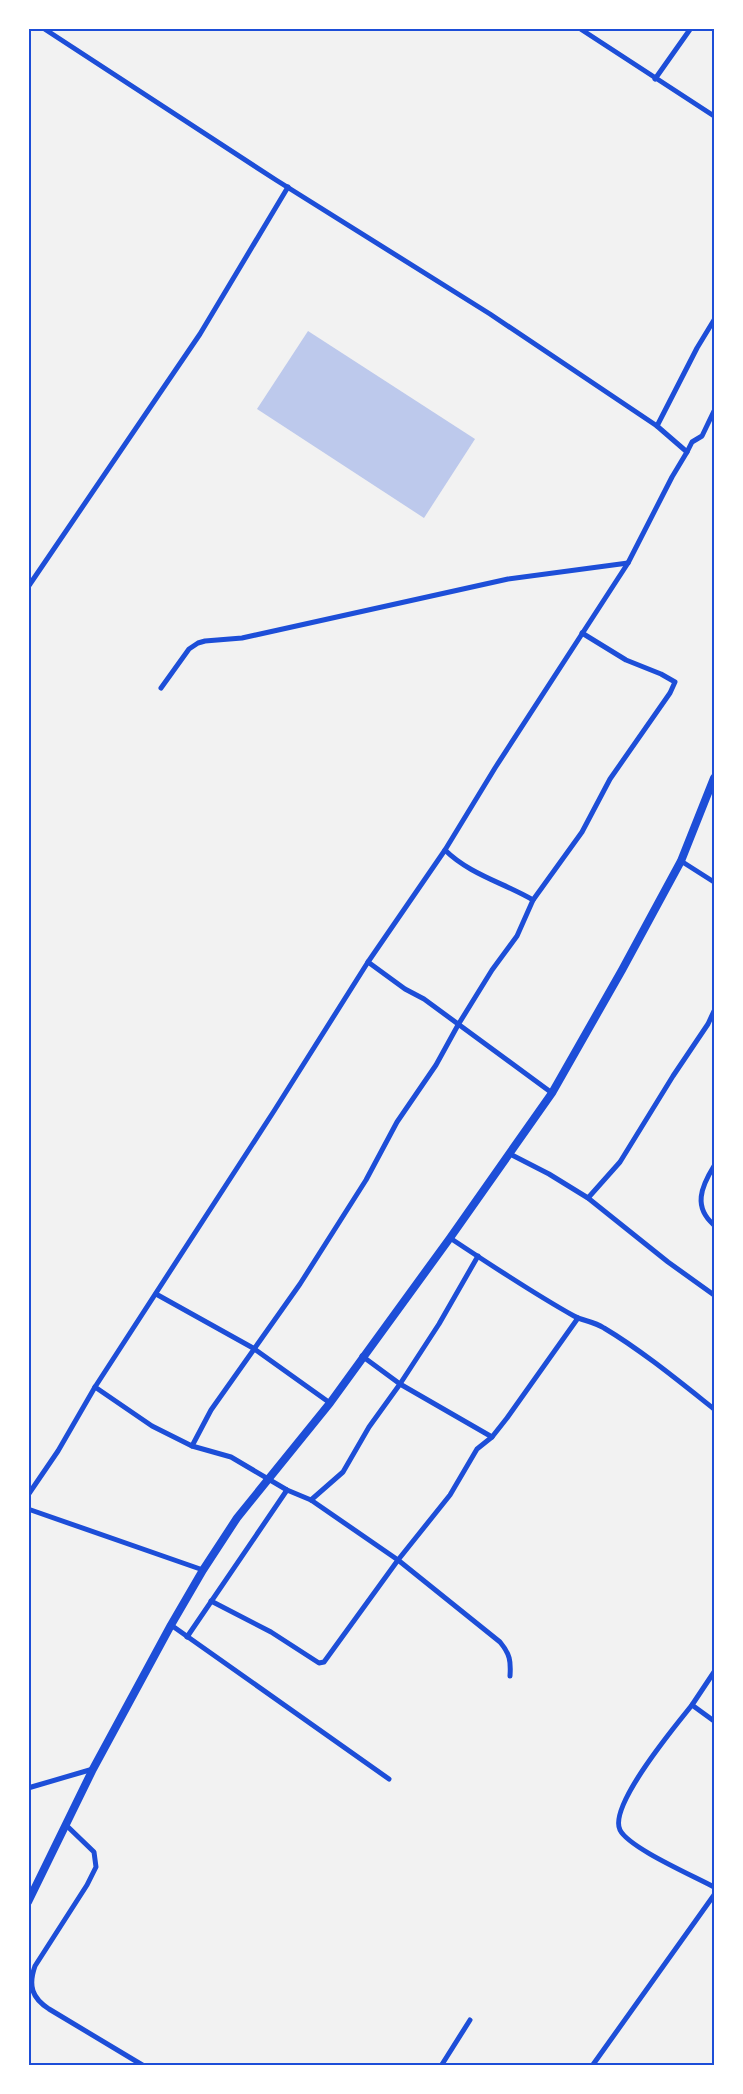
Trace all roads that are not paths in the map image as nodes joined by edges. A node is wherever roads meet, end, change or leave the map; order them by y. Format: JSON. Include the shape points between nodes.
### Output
{"nodes":[{"id":1,"x":43,"y":28,"type":"edge"},
{"id":2,"x":579,"y":28,"type":"edge"},
{"id":3,"x":691,"y":28,"type":"edge"},
{"id":4,"x":655,"y":79,"type":"junction"},
{"id":5,"x":714,"y":116,"type":"edge"},
{"id":6,"x":288,"y":187,"type":"junction"},
{"id":7,"x":714,"y":320,"type":"edge"},
{"id":8,"x":714,"y":411,"type":"edge"},
{"id":9,"x":657,"y":426,"type":"junction"},
{"id":10,"x":687,"y":452,"type":"junction"},
{"id":11,"x":628,"y":563,"type":"junction"},
{"id":12,"x":28,"y":587,"type":"edge"},
{"id":13,"x":582,"y":633,"type":"junction"},
{"id":14,"x":161,"y":688,"type":"dead end"},
{"id":15,"x":714,"y":778,"type":"edge"},
{"id":16,"x":445,"y":850,"type":"junction"},
{"id":17,"x":681,"y":861,"type":"junction"},
{"id":18,"x":714,"y":882,"type":"edge"},
{"id":19,"x":533,"y":900,"type":"junction"},
{"id":20,"x":368,"y":962,"type":"junction"},
{"id":21,"x":714,"y":1011,"type":"edge"},
{"id":22,"x":458,"y":1025,"type":"junction"},
{"id":23,"x":552,"y":1093,"type":"junction"},
{"id":24,"x":510,"y":1154,"type":"junction"},
{"id":25,"x":714,"y":1166,"type":"edge"},
{"id":26,"x":588,"y":1198,"type":"junction"},
{"id":27,"x":714,"y":1226,"type":"edge"},
{"id":28,"x":450,"y":1238,"type":"junction"},
{"id":29,"x":478,"y":1256,"type":"junction"},
{"id":30,"x":156,"y":1293,"type":"junction"},
{"id":31,"x":714,"y":1295,"type":"edge"},
{"id":32,"x":578,"y":1318,"type":"junction"},
{"id":33,"x":253,"y":1348,"type":"junction"},
{"id":34,"x":362,"y":1356,"type":"junction"},
{"id":35,"x":400,"y":1384,"type":"junction"},
{"id":36,"x":95,"y":1387,"type":"junction"},
{"id":37,"x":330,"y":1403,"type":"junction"},
{"id":38,"x":714,"y":1409,"type":"edge"},
{"id":39,"x":492,"y":1437,"type":"junction"},
{"id":40,"x":192,"y":1446,"type":"junction"},
{"id":41,"x":268,"y":1478,"type":"junction"},
{"id":42,"x":287,"y":1490,"type":"junction"},
{"id":43,"x":28,"y":1495,"type":"edge"},
{"id":44,"x":311,"y":1500,"type":"junction"},
{"id":45,"x":28,"y":1509,"type":"edge"},
{"id":46,"x":398,"y":1560,"type":"junction"},
{"id":47,"x":203,"y":1570,"type":"junction"},
{"id":48,"x":211,"y":1601,"type":"junction"},
{"id":49,"x":171,"y":1625,"type":"junction"},
{"id":50,"x":187,"y":1637,"type":"junction"},
{"id":51,"x":714,"y":1672,"type":"edge"},
{"id":52,"x":510,"y":1676,"type":"dead end"},
{"id":53,"x":692,"y":1705,"type":"junction"},
{"id":54,"x":714,"y":1721,"type":"edge"},
{"id":55,"x":93,"y":1769,"type":"junction"},
{"id":56,"x":389,"y":1779,"type":"dead end"},
{"id":57,"x":28,"y":1788,"type":"edge"},
{"id":58,"x":66,"y":1825,"type":"junction"},
{"id":59,"x":714,"y":1887,"type":"edge"},
{"id":60,"x":714,"y":1895,"type":"edge"},
{"id":61,"x":28,"y":1902,"type":"edge"},
{"id":62,"x":470,"y":2020,"type":"dead end"},
{"id":63,"x":144,"y":2066,"type":"edge"},
{"id":64,"x":441,"y":2066,"type":"edge"},
{"id":65,"x":592,"y":2066,"type":"edge"}],
"edges":[{"from":1,"to":6,"type":"street"},
{"from":2,"to":4,"type":"street"},
{"from":3,"to":4,"type":"street"},
{"from":4,"to":5,"type":"street"},
{"from":6,"to":9,"type":"street","via":[[490,314]]},
{"from":6,"to":12,"type":"street","via":[[200,334]]},
{"from":7,"to":9,"type":"street"},
{"from":8,"to":10,"type":"street","via":[[702,436],[692,442]]},
{"from":9,"to":10,"type":"street"},
{"from":10,"to":11,"type":"street"},
{"from":11,"to":13,"type":"street"},
{"from":11,"to":14,"type":"street","via":[[508,579],[242,638],[205,640],[189,649]]},
{"from":13,"to":16,"type":"street"},
{"from":13,"to":19,"type":"street","via":[[626,660],[675,682],[610,779],[582,832]]},
{"from":15,"to":17,"type":"highway"},
{"from":16,"to":19,"type":"street","via":[[468,868]]},
{"from":16,"to":20,"type":"street"},
{"from":17,"to":18,"type":"street"},
{"from":17,"to":23,"type":"highway"},
{"from":19,"to":22,"type":"street","via":[[517,936]]},
{"from":20,"to":22,"type":"street"},
{"from":20,"to":30,"type":"street"},
{"from":21,"to":26,"type":"street","via":[[620,1162]]},
{"from":22,"to":23,"type":"street"},
{"from":22,"to":33,"type":"street","via":[[300,1284]]},
{"from":23,"to":24,"type":"highway"},
{"from":24,"to":26,"type":"street"},
{"from":24,"to":28,"type":"highway"},
{"from":25,"to":27,"type":"street","via":[[703,1188],[701,1207]]},
{"from":26,"to":31,"type":"street"},
{"from":28,"to":29,"type":"street"},
{"from":28,"to":34,"type":"highway"},
{"from":29,"to":32,"type":"street"},
{"from":29,"to":35,"type":"street"},
{"from":30,"to":33,"type":"street"},
{"from":30,"to":36,"type":"street"},
{"from":32,"to":38,"type":"street","via":[[606,1329]]},
{"from":32,"to":39,"type":"street"},
{"from":33,"to":37,"type":"street"},
{"from":33,"to":40,"type":"street"},
{"from":34,"to":35,"type":"street"},
{"from":34,"to":37,"type":"highway"},
{"from":35,"to":39,"type":"street"},
{"from":35,"to":44,"type":"street","via":[[343,1472]]},
{"from":36,"to":40,"type":"street","via":[[152,1426]]},
{"from":36,"to":43,"type":"street"},
{"from":37,"to":41,"type":"highway"},
{"from":39,"to":46,"type":"street","via":[[477,1449],[450,1495]]},
{"from":40,"to":41,"type":"street","via":[[231,1456]]},
{"from":41,"to":42,"type":"street"},
{"from":41,"to":47,"type":"highway"},
{"from":42,"to":44,"type":"street"},
{"from":42,"to":48,"type":"street"},
{"from":44,"to":46,"type":"street"},
{"from":45,"to":47,"type":"street"},
{"from":46,"to":48,"type":"street","via":[[320,1663]]},
{"from":46,"to":52,"type":"street","via":[[500,1642],[511,1659]]},
{"from":47,"to":49,"type":"highway"},
{"from":48,"to":50,"type":"street"},
{"from":49,"to":50,"type":"street"},
{"from":49,"to":55,"type":"highway"},
{"from":50,"to":56,"type":"street"},
{"from":51,"to":53,"type":"street"},
{"from":53,"to":54,"type":"street"},
{"from":53,"to":59,"type":"street","via":[[657,1748],[621,1808],[617,1822],[623,1834],[653,1855]]},
{"from":55,"to":57,"type":"street"},
{"from":55,"to":58,"type":"highway"},
{"from":58,"to":61,"type":"highway"},
{"from":58,"to":63,"type":"street","via":[[94,1852],[96,1867],[35,1966],[32,1992],[41,2004]]},
{"from":60,"to":65,"type":"street"},
{"from":62,"to":64,"type":"street"}]}
